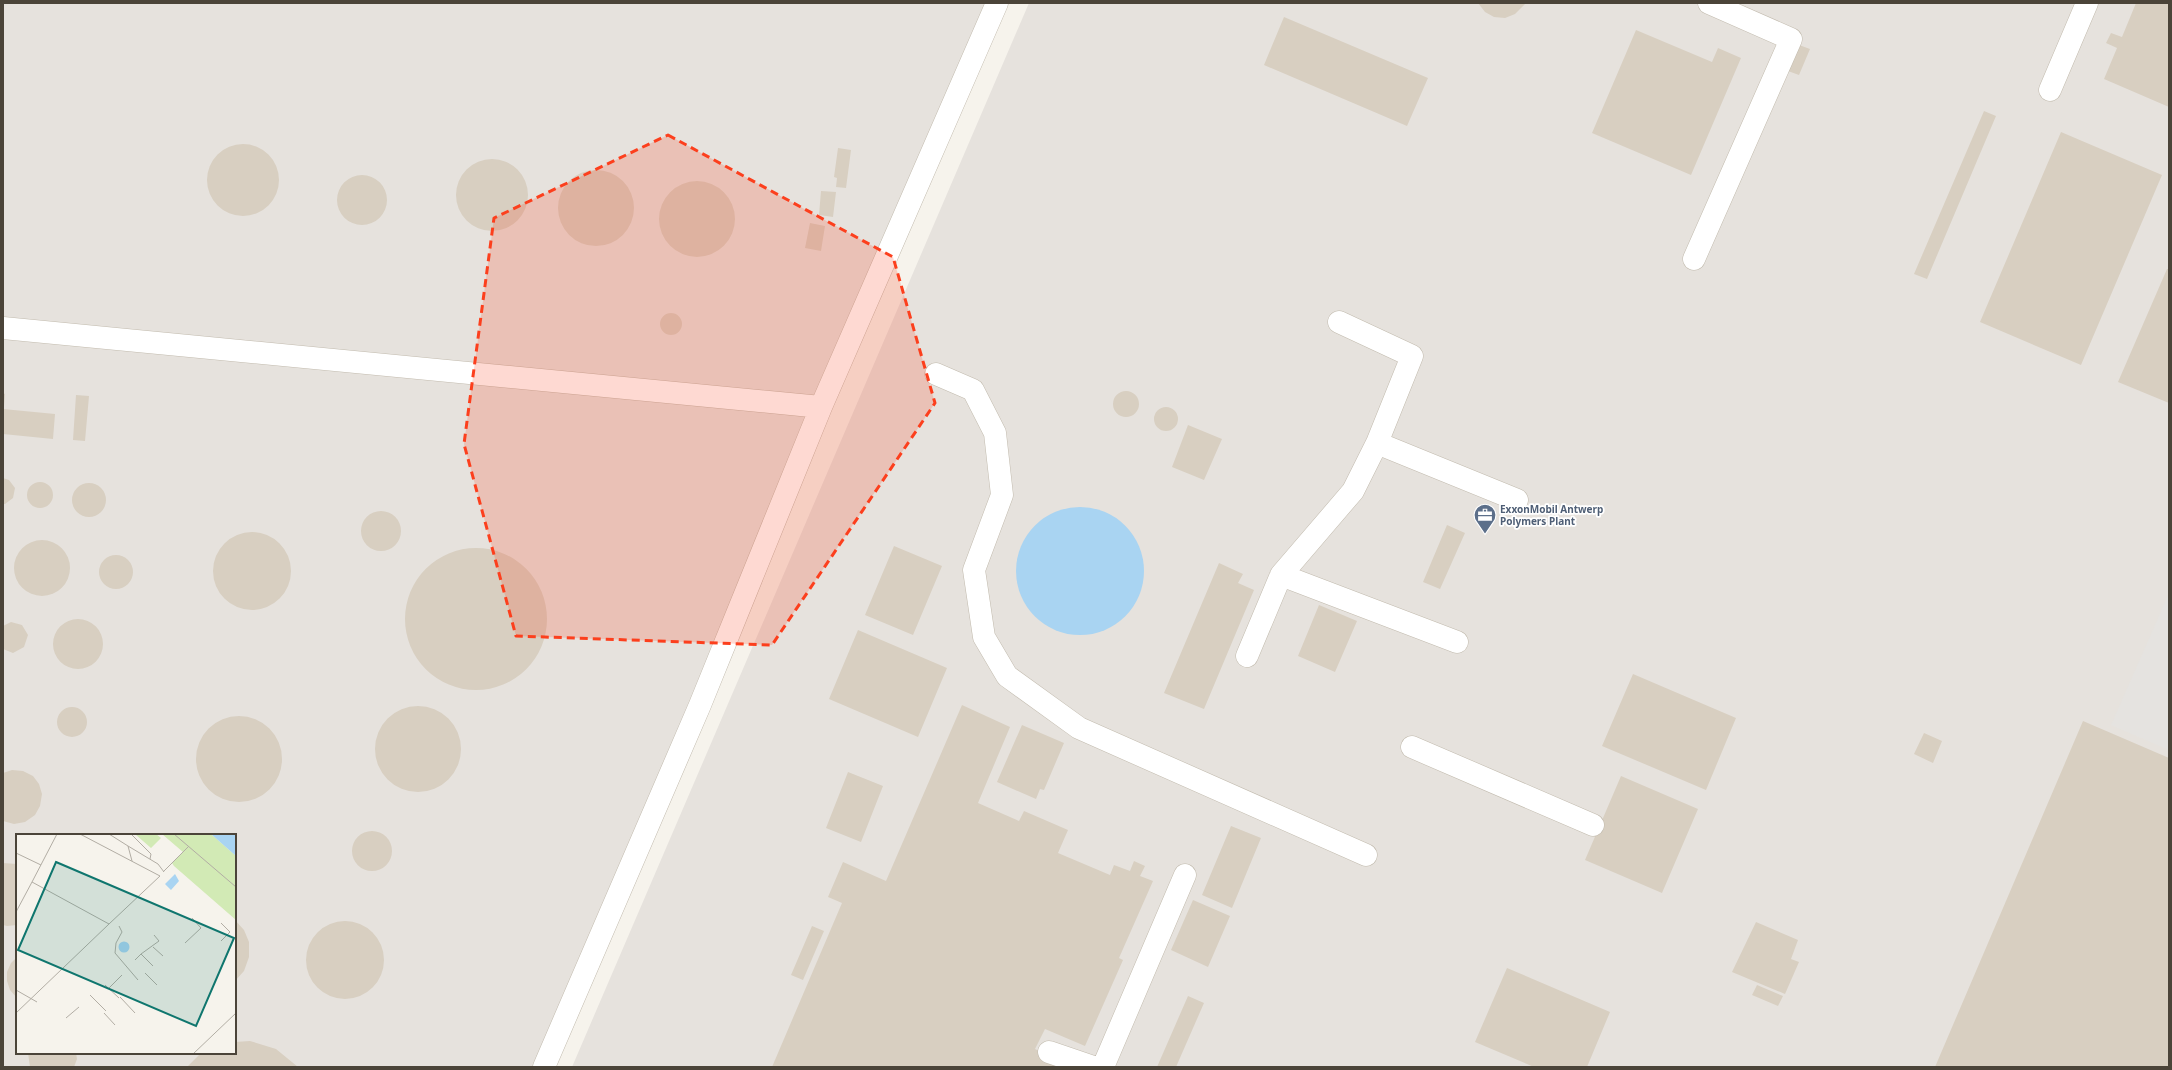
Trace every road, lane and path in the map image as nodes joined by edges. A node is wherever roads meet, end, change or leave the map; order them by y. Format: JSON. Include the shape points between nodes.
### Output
{"nodes":[{"id":1,"x":997,"y":3,"type":"edge"},
{"id":2,"x":1709,"y":3,"type":"edge"},
{"id":3,"x":2087,"y":3,"type":"edge"},
{"id":4,"x":2050,"y":90,"type":"dead end"},
{"id":5,"x":1694,"y":259,"type":"dead end"},
{"id":6,"x":1340,"y":322,"type":"dead end"},
{"id":7,"x":3,"y":328,"type":"edge"},
{"id":8,"x":936,"y":374,"type":"dead end"},
{"id":9,"x":820,"y":407,"type":"junction"},
{"id":10,"x":1377,"y":443,"type":"junction"},
{"id":11,"x":1517,"y":500,"type":"dead end"},
{"id":12,"x":1281,"y":575,"type":"junction"},
{"id":13,"x":1457,"y":642,"type":"dead end"},
{"id":14,"x":1247,"y":656,"type":"dead end"},
{"id":15,"x":1412,"y":747,"type":"dead end"},
{"id":16,"x":1593,"y":825,"type":"dead end"},
{"id":17,"x":1366,"y":855,"type":"dead end"},
{"id":18,"x":1185,"y":875,"type":"dead end"},
{"id":19,"x":1049,"y":1052,"type":"dead end"},
{"id":20,"x":544,"y":1067,"type":"edge"},
{"id":21,"x":1092,"y":1067,"type":"edge"},
{"id":22,"x":1103,"y":1067,"type":"edge"}],
"edges":[{"from":1,"to":9,"type":"lane"},
{"from":2,"to":5,"type":"lane","via":[[1791,39]]},
{"from":3,"to":4,"type":"lane"},
{"from":6,"to":10,"type":"lane","via":[[1412,356]]},
{"from":7,"to":9,"type":"lane"},
{"from":8,"to":17,"type":"lane","via":[[973,390],[995,433],[1002,495],[974,570],[984,637],[1007,676],[1080,728]]},
{"from":9,"to":20,"type":"lane","via":[[700,705]]},
{"from":10,"to":11,"type":"lane"},
{"from":10,"to":12,"type":"lane","via":[[1353,492]]},
{"from":12,"to":13,"type":"lane"},
{"from":12,"to":14,"type":"lane"},
{"from":15,"to":16,"type":"lane"},
{"from":18,"to":22,"type":"lane"},
{"from":19,"to":21,"type":"lane"}]}
